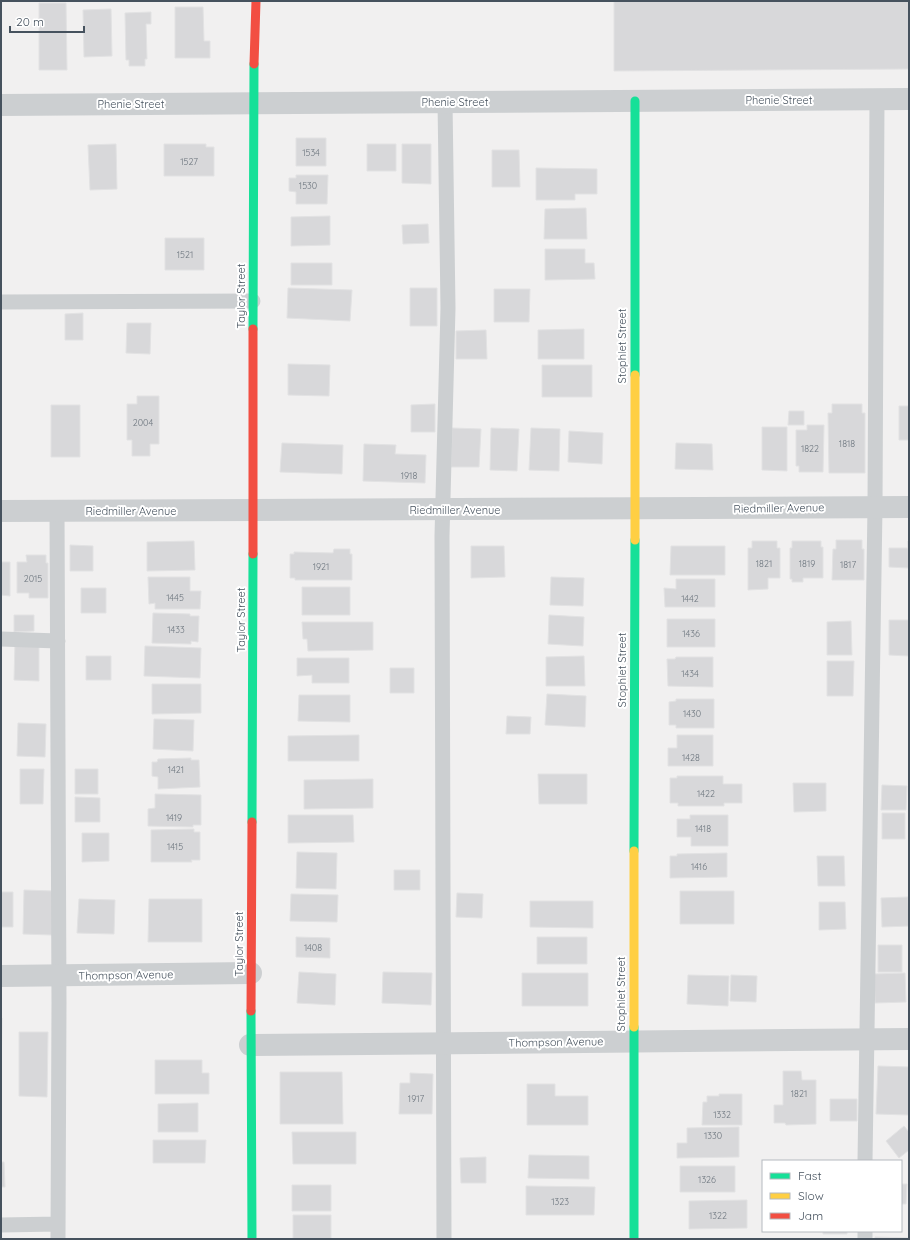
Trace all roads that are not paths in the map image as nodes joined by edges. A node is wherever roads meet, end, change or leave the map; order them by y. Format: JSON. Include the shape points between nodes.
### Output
{"nodes":[{"id":1,"x":256,"y":1,"type":"edge"},
{"id":2,"x":877,"y":99,"type":"junction"},
{"id":3,"x":909,"y":99,"type":"edge"},
{"id":4,"x":635,"y":101,"type":"junction"},
{"id":5,"x":445,"y":102,"type":"junction"},
{"id":6,"x":252,"y":103,"type":"junction"},
{"id":7,"x":1,"y":105,"type":"edge"},
{"id":8,"x":253,"y":301,"type":"junction"},
{"id":9,"x":1,"y":302,"type":"edge"},
{"id":10,"x":875,"y":507,"type":"junction"},
{"id":11,"x":909,"y":507,"type":"edge"},
{"id":12,"x":253,"y":510,"type":"junction"},
{"id":13,"x":442,"y":510,"type":"junction"},
{"id":14,"x":634,"y":510,"type":"junction"},
{"id":15,"x":1,"y":511,"type":"edge"},
{"id":16,"x":57,"y":511,"type":"junction"},
{"id":17,"x":1,"y":639,"type":"edge"},
{"id":18,"x":58,"y":641,"type":"junction"},
{"id":19,"x":251,"y":973,"type":"junction"},
{"id":20,"x":58,"y":975,"type":"junction"},
{"id":21,"x":1,"y":976,"type":"edge"},
{"id":22,"x":866,"y":1039,"type":"junction"},
{"id":23,"x":909,"y":1039,"type":"edge"},
{"id":24,"x":634,"y":1041,"type":"junction"},
{"id":25,"x":444,"y":1043,"type":"junction"},
{"id":26,"x":250,"y":1045,"type":"junction"},
{"id":27,"x":865,"y":1160,"type":"edge"},
{"id":28,"x":1,"y":1225,"type":"edge"},
{"id":29,"x":58,"y":1232,"type":"edge"},
{"id":30,"x":252,"y":1239,"type":"edge"},
{"id":31,"x":444,"y":1239,"type":"edge"},
{"id":32,"x":634,"y":1239,"type":"edge"}],
"edges":[{"from":1,"to":6,"type":"main road","name":"Taylor Street"},
{"from":2,"to":3,"type":"street","name":"Phenie Street"},
{"from":2,"to":4,"type":"street","name":"Phenie Street"},
{"from":2,"to":10,"type":"lane"},
{"from":4,"to":5,"type":"street","name":"Phenie Street"},
{"from":4,"to":14,"type":"main road","name":"Stophlet Street"},
{"from":5,"to":6,"type":"street","name":"Phenie Street"},
{"from":5,"to":13,"type":"lane","via":[[448,308]]},
{"from":6,"to":7,"type":"street","name":"Phenie Street"},
{"from":6,"to":8,"type":"main road","name":"Taylor Street"},
{"from":8,"to":9,"type":"lane"},
{"from":8,"to":12,"type":"main road","name":"Taylor Street"},
{"from":10,"to":11,"type":"street","name":"Riedmiller Avenue"},
{"from":10,"to":14,"type":"street","name":"Riedmiller Avenue"},
{"from":10,"to":22,"type":"lane"},
{"from":12,"to":13,"type":"street","name":"Riedmiller Avenue"},
{"from":12,"to":16,"type":"street","name":"Riedmiller Avenue"},
{"from":12,"to":19,"type":"main road","name":"Taylor Street"},
{"from":13,"to":14,"type":"street","name":"Riedmiller Avenue"},
{"from":13,"to":25,"type":"lane"},
{"from":14,"to":24,"type":"main road","name":"Stophlet Street"},
{"from":15,"to":16,"type":"street","name":"Riedmiller Avenue"},
{"from":16,"to":18,"type":"lane"},
{"from":17,"to":18,"type":"lane"},
{"from":18,"to":20,"type":"lane"},
{"from":19,"to":20,"type":"street","name":"Thompson Avenue"},
{"from":19,"to":26,"type":"main road","name":"Taylor Street"},
{"from":20,"to":21,"type":"street","name":"Thompson Avenue"},
{"from":20,"to":29,"type":"lane"},
{"from":22,"to":23,"type":"street","name":"Thompson Avenue"},
{"from":22,"to":24,"type":"street","name":"Thompson Avenue"},
{"from":22,"to":27,"type":"lane"},
{"from":24,"to":25,"type":"street","name":"Thompson Avenue"},
{"from":24,"to":32,"type":"main road","name":"Stophlet Street"},
{"from":25,"to":26,"type":"street","name":"Thompson Avenue"},
{"from":25,"to":31,"type":"lane"},
{"from":26,"to":30,"type":"main road","name":"Taylor Street"},
{"from":28,"to":29,"type":"lane"}]}
